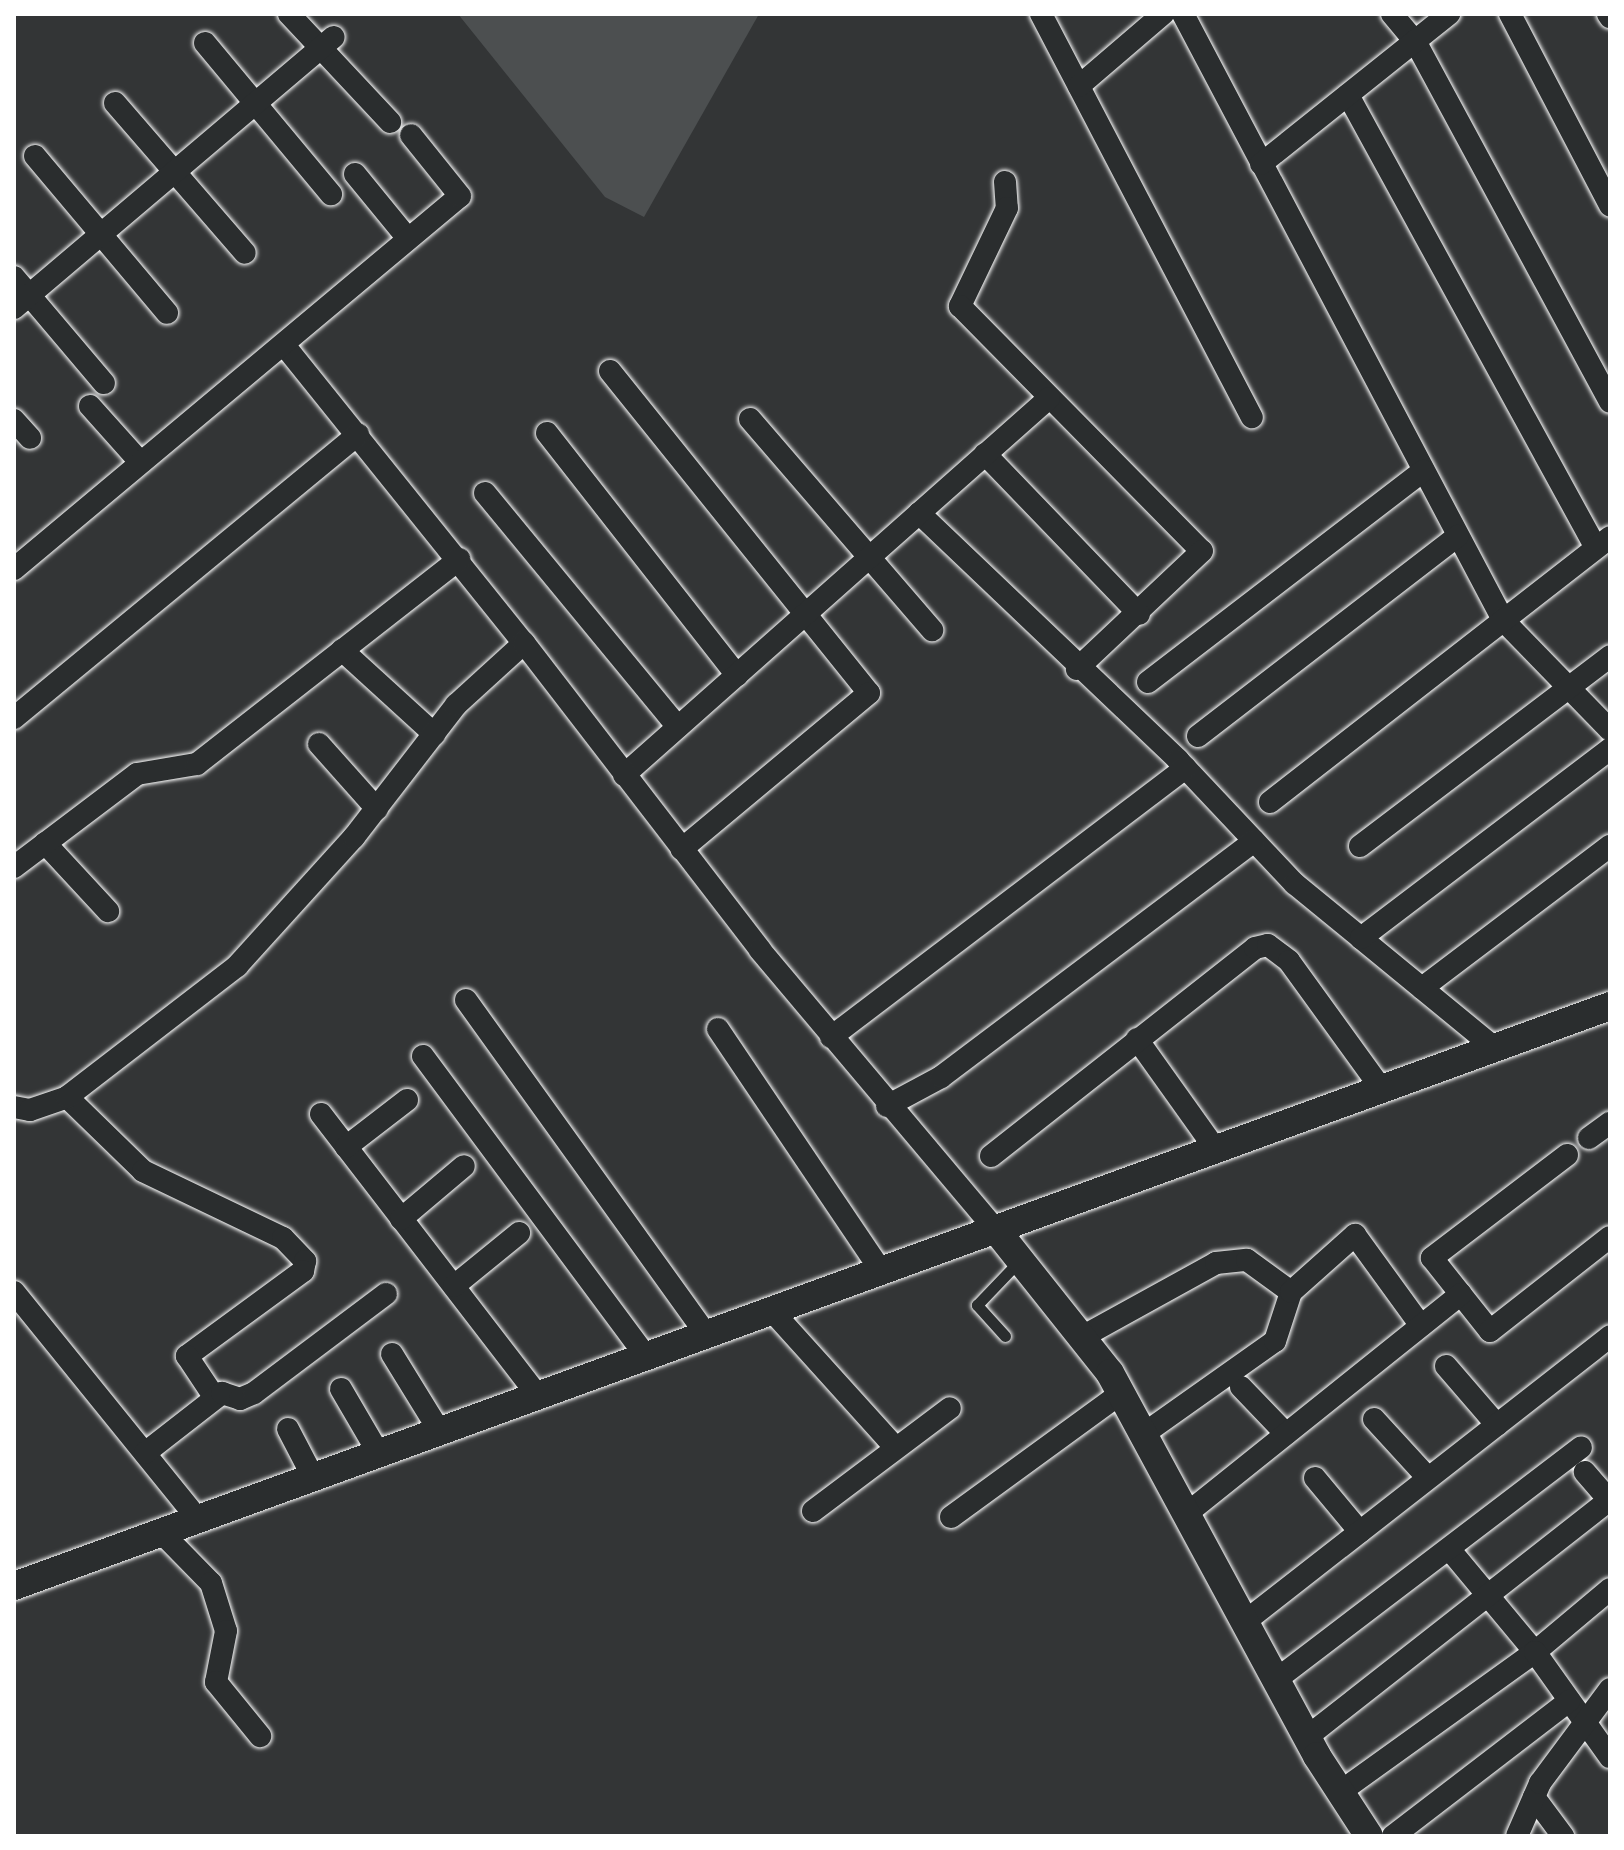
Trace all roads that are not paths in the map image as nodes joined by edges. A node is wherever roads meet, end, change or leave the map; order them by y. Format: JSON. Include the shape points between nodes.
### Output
{"nodes":[{"id":1,"x":289,"y":14,"type":"edge"},
{"id":2,"x":1041,"y":14,"type":"edge"},
{"id":3,"x":1163,"y":14,"type":"edge"},
{"id":4,"x":1183,"y":14,"type":"edge"},
{"id":5,"x":1392,"y":14,"type":"edge"},
{"id":6,"x":1449,"y":14,"type":"edge"},
{"id":7,"x":1510,"y":14,"type":"edge"},
{"id":8,"x":1415,"y":41,"type":"junction"},
{"id":9,"x":328,"y":42,"type":"junction"},
{"id":10,"x":205,"y":43,"type":"dead end"},
{"id":11,"x":1079,"y":86,"type":"junction"},
{"id":12,"x":1348,"y":95,"type":"junction"},
{"id":13,"x":115,"y":103,"type":"dead end"},
{"id":14,"x":256,"y":104,"type":"junction"},
{"id":15,"x":390,"y":122,"type":"dead end"},
{"id":16,"x":411,"y":135,"type":"dead end"},
{"id":17,"x":35,"y":156,"type":"dead end"},
{"id":18,"x":1261,"y":164,"type":"junction"},
{"id":19,"x":175,"y":172,"type":"junction"},
{"id":20,"x":355,"y":174,"type":"dead end"},
{"id":21,"x":1005,"y":182,"type":"dead end"},
{"id":22,"x":331,"y":194,"type":"dead end"},
{"id":23,"x":1610,"y":205,"type":"edge"},
{"id":24,"x":101,"y":235,"type":"junction"},
{"id":25,"x":405,"y":235,"type":"junction"},
{"id":26,"x":245,"y":253,"type":"dead end"},
{"id":27,"x":14,"y":277,"type":"edge"},
{"id":28,"x":22,"y":302,"type":"edge"},
{"id":29,"x":167,"y":313,"type":"dead end"},
{"id":30,"x":284,"y":345,"type":"junction"},
{"id":31,"x":610,"y":371,"type":"dead end"},
{"id":32,"x":104,"y":383,"type":"dead end"},
{"id":33,"x":1049,"y":398,"type":"junction"},
{"id":34,"x":1610,"y":402,"type":"edge"},
{"id":35,"x":90,"y":406,"type":"dead end"},
{"id":36,"x":1252,"y":417,"type":"dead end"},
{"id":37,"x":750,"y":419,"type":"dead end"},
{"id":38,"x":14,"y":420,"type":"edge"},
{"id":39,"x":547,"y":433,"type":"dead end"},
{"id":40,"x":358,"y":434,"type":"junction"},
{"id":41,"x":30,"y":438,"type":"dead end"},
{"id":42,"x":985,"y":454,"type":"junction"},
{"id":43,"x":141,"y":463,"type":"junction"},
{"id":44,"x":1423,"y":471,"type":"junction"},
{"id":45,"x":485,"y":493,"type":"dead end"},
{"id":46,"x":919,"y":513,"type":"junction"},
{"id":47,"x":1458,"y":536,"type":"junction"},
{"id":48,"x":1603,"y":543,"type":"edge"},
{"id":49,"x":869,"y":558,"type":"junction"},
{"id":50,"x":459,"y":559,"type":"junction"},
{"id":51,"x":14,"y":569,"type":"edge"},
{"id":52,"x":1139,"y":614,"type":"junction"},
{"id":53,"x":803,"y":616,"type":"junction"},
{"id":54,"x":1503,"y":620,"type":"junction"},
{"id":55,"x":932,"y":630,"type":"dead end"},
{"id":56,"x":524,"y":643,"type":"junction"},
{"id":57,"x":342,"y":650,"type":"junction"},
{"id":58,"x":1610,"y":656,"type":"edge"},
{"id":59,"x":1077,"y":669,"type":"junction"},
{"id":60,"x":737,"y":675,"type":"junction"},
{"id":61,"x":1148,"y":682,"type":"dead end"},
{"id":62,"x":1569,"y":687,"type":"junction"},
{"id":63,"x":14,"y":718,"type":"edge"},
{"id":64,"x":678,"y":727,"type":"junction"},
{"id":65,"x":1610,"y":730,"type":"edge"},
{"id":66,"x":434,"y":734,"type":"junction"},
{"id":67,"x":1198,"y":736,"type":"dead end"},
{"id":68,"x":319,"y":744,"type":"dead end"},
{"id":69,"x":1610,"y":749,"type":"edge"},
{"id":70,"x":1185,"y":768,"type":"junction"},
{"id":71,"x":624,"y":775,"type":"junction"},
{"id":72,"x":1270,"y":802,"type":"dead end"},
{"id":73,"x":377,"y":809,"type":"junction"},
{"id":74,"x":1254,"y":841,"type":"junction"},
{"id":75,"x":45,"y":843,"type":"junction"},
{"id":76,"x":1360,"y":846,"type":"dead end"},
{"id":77,"x":1610,"y":846,"type":"edge"},
{"id":78,"x":682,"y":849,"type":"junction"},
{"id":79,"x":14,"y":867,"type":"edge"},
{"id":80,"x":108,"y":911,"type":"dead end"},
{"id":81,"x":1361,"y":938,"type":"junction"},
{"id":82,"x":1422,"y":988,"type":"junction"},
{"id":83,"x":466,"y":1000,"type":"dead end"},
{"id":84,"x":1610,"y":1006,"type":"edge"},
{"id":85,"x":718,"y":1029,"type":"dead end"},
{"id":86,"x":831,"y":1037,"type":"junction"},
{"id":87,"x":1137,"y":1039,"type":"junction"},
{"id":88,"x":1496,"y":1049,"type":"junction"},
{"id":89,"x":423,"y":1056,"type":"dead end"},
{"id":90,"x":1383,"y":1091,"type":"junction"},
{"id":91,"x":67,"y":1097,"type":"junction"},
{"id":92,"x":407,"y":1100,"type":"dead end"},
{"id":93,"x":887,"y":1106,"type":"junction"},
{"id":94,"x":14,"y":1107,"type":"edge"},
{"id":95,"x":321,"y":1114,"type":"dead end"},
{"id":96,"x":1610,"y":1123,"type":"edge"},
{"id":97,"x":1589,"y":1138,"type":"dead end"},
{"id":98,"x":346,"y":1147,"type":"junction"},
{"id":99,"x":1217,"y":1151,"type":"junction"},
{"id":100,"x":1567,"y":1155,"type":"dead end"},
{"id":101,"x":991,"y":1156,"type":"dead end"},
{"id":102,"x":464,"y":1166,"type":"dead end"},
{"id":103,"x":401,"y":1219,"type":"junction"},
{"id":104,"x":997,"y":1231,"type":"junction"},
{"id":105,"x":519,"y":1233,"type":"dead end"},
{"id":106,"x":1610,"y":1237,"type":"edge"},
{"id":107,"x":1020,"y":1260,"type":"junction"},
{"id":108,"x":882,"y":1272,"type":"junction"},
{"id":109,"x":454,"y":1286,"type":"junction"},
{"id":110,"x":14,"y":1292,"type":"edge"},
{"id":111,"x":1291,"y":1292,"type":"junction"},
{"id":112,"x":386,"y":1294,"type":"dead end"},
{"id":113,"x":1461,"y":1294,"type":"junction"},
{"id":114,"x":773,"y":1312,"type":"junction"},
{"id":115,"x":1421,"y":1326,"type":"junction"},
{"id":116,"x":707,"y":1335,"type":"junction"},
{"id":117,"x":1005,"y":1336,"type":"dead end"},
{"id":118,"x":1610,"y":1336,"type":"edge"},
{"id":119,"x":1082,"y":1337,"type":"junction"},
{"id":120,"x":392,"y":1354,"type":"dead end"},
{"id":121,"x":646,"y":1356,"type":"junction"},
{"id":122,"x":1446,"y":1366,"type":"dead end"},
{"id":123,"x":1241,"y":1387,"type":"dead end"},
{"id":124,"x":341,"y":1389,"type":"dead end"},
{"id":125,"x":1121,"y":1393,"type":"junction"},
{"id":126,"x":539,"y":1397,"type":"junction"},
{"id":127,"x":215,"y":1398,"type":"junction"},
{"id":128,"x":950,"y":1408,"type":"dead end"},
{"id":129,"x":1374,"y":1419,"type":"dead end"},
{"id":130,"x":1497,"y":1425,"type":"junction"},
{"id":131,"x":288,"y":1429,"type":"dead end"},
{"id":132,"x":440,"y":1432,"type":"junction"},
{"id":133,"x":1145,"y":1433,"type":"junction"},
{"id":134,"x":1286,"y":1434,"type":"junction"},
{"id":135,"x":1581,"y":1447,"type":"dead end"},
{"id":136,"x":896,"y":1448,"type":"junction"},
{"id":137,"x":145,"y":1453,"type":"junction"},
{"id":138,"x":379,"y":1454,"type":"junction"},
{"id":139,"x":1585,"y":1472,"type":"dead end"},
{"id":140,"x":313,"y":1477,"type":"junction"},
{"id":141,"x":1315,"y":1478,"type":"dead end"},
{"id":142,"x":1428,"y":1478,"type":"junction"},
{"id":143,"x":813,"y":1511,"type":"dead end"},
{"id":144,"x":1190,"y":1511,"type":"junction"},
{"id":145,"x":951,"y":1517,"type":"dead end"},
{"id":146,"x":197,"y":1518,"type":"junction"},
{"id":147,"x":161,"y":1532,"type":"junction"},
{"id":148,"x":1360,"y":1532,"type":"junction"},
{"id":149,"x":1450,"y":1550,"type":"junction"},
{"id":150,"x":14,"y":1586,"type":"edge"},
{"id":151,"x":1610,"y":1589,"type":"edge"},
{"id":152,"x":1491,"y":1599,"type":"junction"},
{"id":153,"x":1247,"y":1620,"type":"junction"},
{"id":154,"x":1535,"y":1652,"type":"junction"},
{"id":155,"x":1277,"y":1679,"type":"junction"},
{"id":156,"x":1610,"y":1689,"type":"edge"},
{"id":157,"x":1569,"y":1701,"type":"junction"},
{"id":158,"x":1583,"y":1721,"type":"junction"},
{"id":159,"x":260,"y":1736,"type":"dead end"},
{"id":160,"x":1307,"y":1737,"type":"junction"},
{"id":161,"x":1610,"y":1757,"type":"edge"},
{"id":162,"x":1340,"y":1792,"type":"junction"},
{"id":163,"x":1534,"y":1797,"type":"junction"},
{"id":164,"x":1369,"y":1836,"type":"edge"},
{"id":165,"x":1393,"y":1836,"type":"edge"},
{"id":166,"x":1517,"y":1836,"type":"edge"},
{"id":167,"x":1563,"y":1836,"type":"edge"}],
"edges":[{"from":1,"to":9,"type":"street"},
{"from":2,"to":11,"type":"street"},
{"from":3,"to":11,"type":"street"},
{"from":4,"to":18,"type":"street"},
{"from":5,"to":8,"type":"street"},
{"from":6,"to":8,"type":"street"},
{"from":7,"to":23,"type":"street"},
{"from":8,"to":12,"type":"street"},
{"from":8,"to":34,"type":"street"},
{"from":9,"to":14,"type":"street"},
{"from":9,"to":15,"type":"street"},
{"from":10,"to":14,"type":"street"},
{"from":11,"to":36,"type":"street"},
{"from":12,"to":18,"type":"street"},
{"from":12,"to":48,"type":"street"},
{"from":13,"to":19,"type":"street"},
{"from":14,"to":19,"type":"street"},
{"from":14,"to":22,"type":"street"},
{"from":16,"to":25,"type":"street","via":[[460,196]]},
{"from":17,"to":24,"type":"street"},
{"from":18,"to":44,"type":"street"},
{"from":19,"to":24,"type":"street"},
{"from":19,"to":26,"type":"street"},
{"from":20,"to":25,"type":"street"},
{"from":21,"to":33,"type":"street","via":[[1007,208],[960,306]]},
{"from":24,"to":28,"type":"street"},
{"from":24,"to":29,"type":"street"},
{"from":25,"to":30,"type":"street"},
{"from":27,"to":28,"type":"street"},
{"from":28,"to":32,"type":"street"},
{"from":30,"to":40,"type":"street"},
{"from":30,"to":43,"type":"street"},
{"from":31,"to":53,"type":"street"},
{"from":33,"to":42,"type":"street"},
{"from":33,"to":52,"type":"street","via":[[1199,543],[1201,559]]},
{"from":35,"to":43,"type":"street"},
{"from":37,"to":49,"type":"street"},
{"from":38,"to":41,"type":"street"},
{"from":39,"to":60,"type":"street"},
{"from":40,"to":50,"type":"street"},
{"from":40,"to":63,"type":"street"},
{"from":42,"to":46,"type":"street"},
{"from":42,"to":52,"type":"street"},
{"from":43,"to":51,"type":"street"},
{"from":44,"to":47,"type":"street"},
{"from":44,"to":61,"type":"street"},
{"from":45,"to":64,"type":"street"},
{"from":46,"to":49,"type":"street"},
{"from":46,"to":59,"type":"street"},
{"from":47,"to":54,"type":"street"},
{"from":47,"to":67,"type":"street"},
{"from":48,"to":54,"type":"street"},
{"from":49,"to":53,"type":"street"},
{"from":49,"to":55,"type":"street"},
{"from":50,"to":56,"type":"street"},
{"from":50,"to":57,"type":"street"},
{"from":52,"to":59,"type":"street"},
{"from":53,"to":60,"type":"street"},
{"from":53,"to":78,"type":"street","via":[[869,693]]},
{"from":54,"to":62,"type":"street"},
{"from":54,"to":72,"type":"street"},
{"from":56,"to":66,"type":"street"},
{"from":56,"to":71,"type":"street"},
{"from":57,"to":66,"type":"street"},
{"from":57,"to":75,"type":"street","via":[[197,764],[137,774]]},
{"from":58,"to":62,"type":"street"},
{"from":59,"to":70,"type":"street"},
{"from":60,"to":64,"type":"street"},
{"from":62,"to":65,"type":"street"},
{"from":62,"to":76,"type":"street"},
{"from":64,"to":71,"type":"street"},
{"from":66,"to":73,"type":"street"},
{"from":68,"to":73,"type":"street"},
{"from":69,"to":81,"type":"street"},
{"from":70,"to":74,"type":"street"},
{"from":70,"to":86,"type":"street"},
{"from":71,"to":78,"type":"street"},
{"from":73,"to":91,"type":"street","via":[[237,966]]},
{"from":74,"to":81,"type":"street"},
{"from":74,"to":93,"type":"street","via":[[941,1077]]},
{"from":75,"to":79,"type":"street"},
{"from":75,"to":80,"type":"street"},
{"from":77,"to":82,"type":"street"},
{"from":78,"to":86,"type":"street"},
{"from":81,"to":82,"type":"street"},
{"from":82,"to":88,"type":"street"},
{"from":83,"to":116,"type":"street"},
{"from":84,"to":88,"type":"street"},
{"from":85,"to":108,"type":"street"},
{"from":86,"to":93,"type":"street"},
{"from":87,"to":90,"type":"street","via":[[1268,945],[1289,961]]},
{"from":87,"to":99,"type":"street"},
{"from":87,"to":101,"type":"street"},
{"from":88,"to":90,"type":"street"},
{"from":89,"to":121,"type":"street"},
{"from":90,"to":99,"type":"street"},
{"from":91,"to":94,"type":"street","via":[[30,1110]]},
{"from":91,"to":127,"type":"street","via":[[143,1171],[283,1238],[305,1261],[303,1271],[187,1356]]},
{"from":92,"to":98,"type":"street"},
{"from":93,"to":104,"type":"street"},
{"from":95,"to":98,"type":"street"},
{"from":96,"to":97,"type":"street"},
{"from":98,"to":103,"type":"street"},
{"from":99,"to":104,"type":"street"},
{"from":100,"to":113,"type":"street","via":[[1432,1258]]},
{"from":102,"to":103,"type":"street"},
{"from":103,"to":109,"type":"street"},
{"from":104,"to":107,"type":"street"},
{"from":104,"to":108,"type":"street"},
{"from":105,"to":109,"type":"street"},
{"from":106,"to":113,"type":"street","via":[[1490,1331]]},
{"from":107,"to":117,"type":"lane","via":[[977,1305]]},
{"from":107,"to":119,"type":"street"},
{"from":108,"to":114,"type":"street"},
{"from":109,"to":126,"type":"street"},
{"from":110,"to":137,"type":"street"},
{"from":111,"to":115,"type":"street","via":[[1355,1235]]},
{"from":111,"to":119,"type":"street","via":[[1247,1260],[1216,1263]]},
{"from":111,"to":133,"type":"street","via":[[1275,1341]]},
{"from":112,"to":127,"type":"street","via":[[254,1393]]},
{"from":113,"to":115,"type":"street"},
{"from":114,"to":116,"type":"street"},
{"from":114,"to":136,"type":"street"},
{"from":115,"to":134,"type":"street"},
{"from":116,"to":121,"type":"street"},
{"from":118,"to":130,"type":"street"},
{"from":119,"to":125,"type":"street"},
{"from":120,"to":132,"type":"street"},
{"from":121,"to":126,"type":"street"},
{"from":122,"to":130,"type":"street"},
{"from":123,"to":134,"type":"street"},
{"from":124,"to":138,"type":"street"},
{"from":125,"to":133,"type":"street"},
{"from":125,"to":145,"type":"street"},
{"from":126,"to":132,"type":"street"},
{"from":127,"to":137,"type":"street"},
{"from":128,"to":136,"type":"street"},
{"from":129,"to":142,"type":"street"},
{"from":130,"to":142,"type":"street"},
{"from":131,"to":140,"type":"street"},
{"from":132,"to":138,"type":"street"},
{"from":133,"to":144,"type":"street"},
{"from":134,"to":144,"type":"street"},
{"from":135,"to":149,"type":"street"},
{"from":136,"to":143,"type":"street"},
{"from":137,"to":146,"type":"street"},
{"from":138,"to":140,"type":"street"},
{"from":139,"to":152,"type":"street","via":[[1609,1500]]},
{"from":140,"to":146,"type":"street"},
{"from":141,"to":148,"type":"street"},
{"from":142,"to":148,"type":"street"},
{"from":144,"to":153,"type":"street"},
{"from":146,"to":147,"type":"street"},
{"from":147,"to":150,"type":"street"},
{"from":147,"to":159,"type":"street","via":[[211,1583],[226,1631],[216,1682]]},
{"from":148,"to":153,"type":"street"},
{"from":149,"to":152,"type":"street"},
{"from":149,"to":155,"type":"street"},
{"from":151,"to":154,"type":"street"},
{"from":152,"to":154,"type":"street"},
{"from":152,"to":160,"type":"street"},
{"from":153,"to":155,"type":"street"},
{"from":154,"to":157,"type":"street"},
{"from":154,"to":162,"type":"street"},
{"from":155,"to":160,"type":"street"},
{"from":156,"to":158,"type":"street"},
{"from":157,"to":158,"type":"street"},
{"from":157,"to":165,"type":"street"},
{"from":158,"to":161,"type":"street"},
{"from":158,"to":163,"type":"street"},
{"from":160,"to":162,"type":"street"},
{"from":162,"to":164,"type":"street"},
{"from":163,"to":166,"type":"street"},
{"from":163,"to":167,"type":"street"}]}
